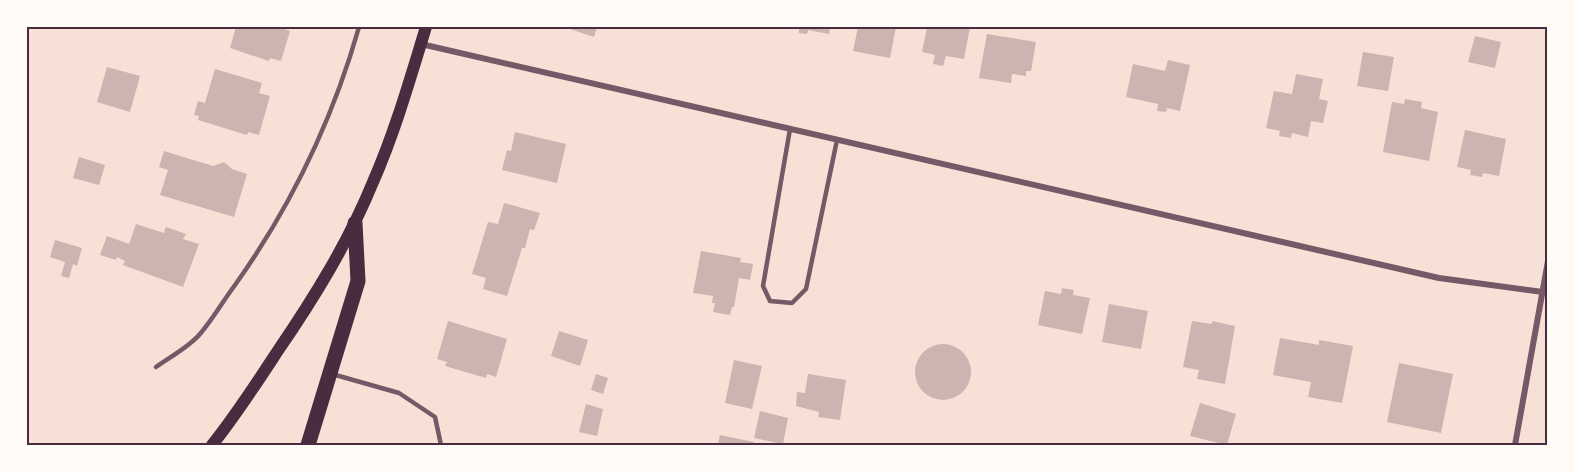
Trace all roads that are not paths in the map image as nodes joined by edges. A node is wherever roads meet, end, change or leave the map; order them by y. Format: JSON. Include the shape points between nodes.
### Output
{"nodes":[{"id":1,"x":360,"y":27,"type":"edge"},
{"id":2,"x":426,"y":27,"type":"edge"},
{"id":3,"x":421,"y":44,"type":"junction"},
{"id":4,"x":790,"y":129,"type":"junction"},
{"id":5,"x":837,"y":140,"type":"junction"},
{"id":6,"x":355,"y":224,"type":"junction"},
{"id":7,"x":1548,"y":261,"type":"edge"},
{"id":8,"x":1543,"y":292,"type":"junction"},
{"id":9,"x":156,"y":367,"type":"dead end"},
{"id":10,"x":330,"y":373,"type":"junction"},
{"id":11,"x":212,"y":445,"type":"edge"},
{"id":12,"x":308,"y":445,"type":"edge"},
{"id":13,"x":441,"y":445,"type":"edge"},
{"id":14,"x":1515,"y":445,"type":"edge"}],
"edges":[{"from":1,"to":9,"type":"lane","via":[[316,147],[282,214],[199,335]]},
{"from":2,"to":3,"type":"main road"},
{"from":3,"to":4,"type":"street"},
{"from":3,"to":6,"type":"main road"},
{"from":4,"to":5,"type":"street"},
{"from":4,"to":5,"type":"lane","via":[[763,286],[770,302],[792,303],[806,289]]},
{"from":5,"to":8,"type":"street","via":[[1439,278]]},
{"from":6,"to":10,"type":"main road","via":[[358,281]]},
{"from":6,"to":11,"type":"main road","via":[[293,330]]},
{"from":7,"to":8,"type":"street"},
{"from":8,"to":14,"type":"street"},
{"from":10,"to":12,"type":"main road"},
{"from":10,"to":13,"type":"lane","via":[[399,393],[435,417]]}]}
